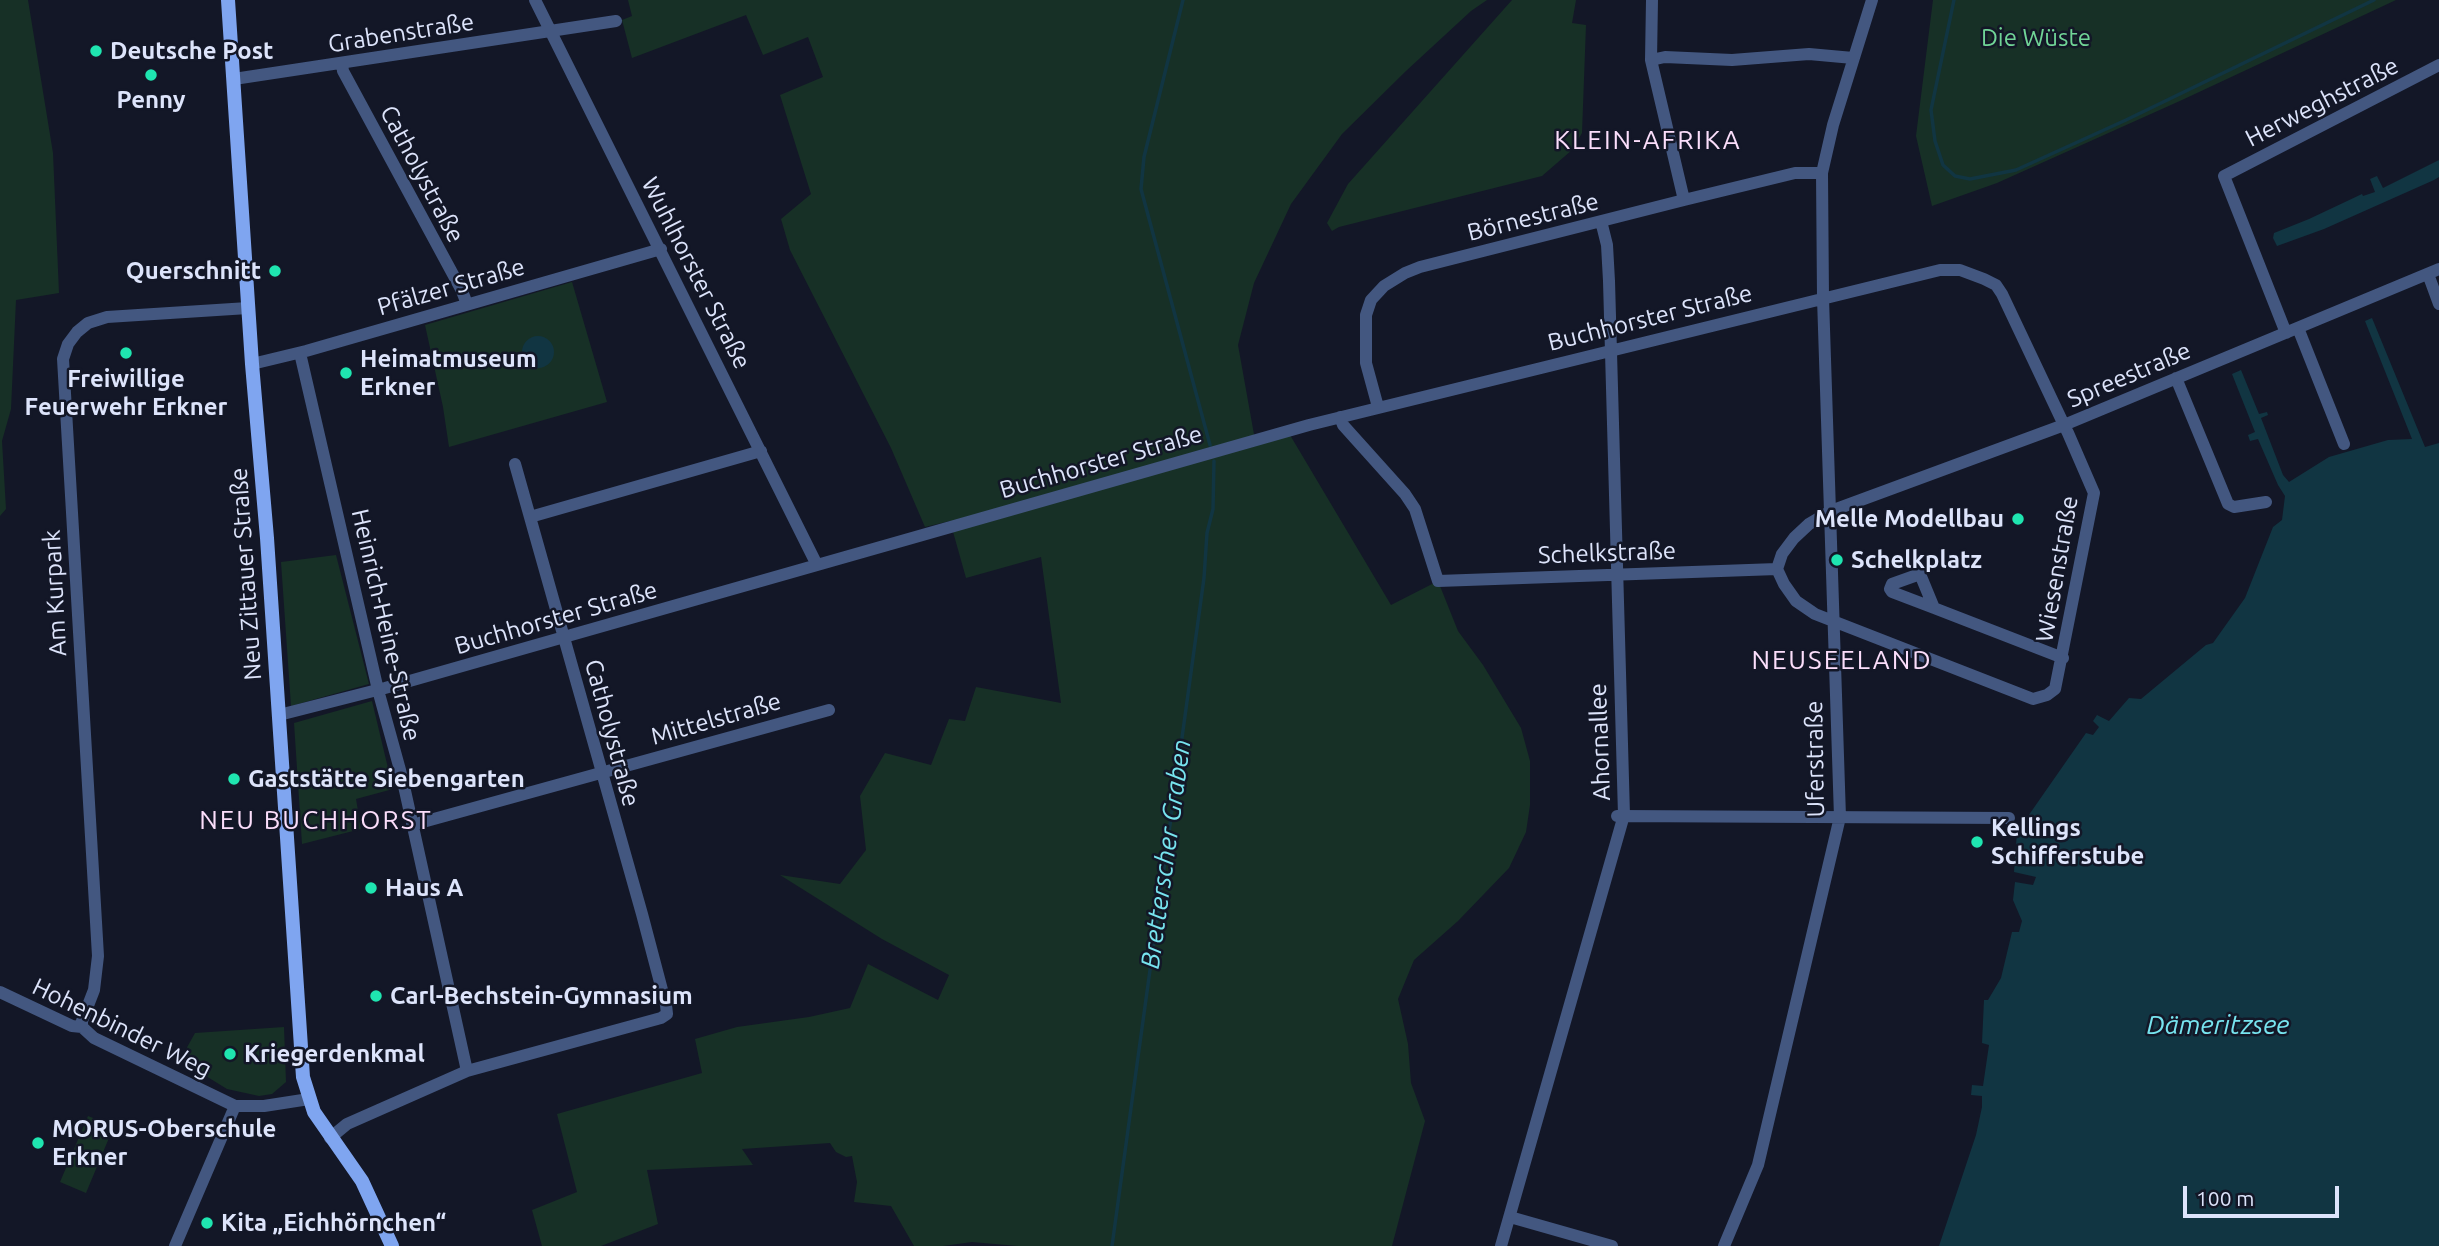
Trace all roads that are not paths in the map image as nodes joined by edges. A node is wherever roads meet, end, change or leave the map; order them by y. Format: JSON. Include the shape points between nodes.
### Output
{"nodes":[{"id":1,"x":228,"y":0,"type":"edge"},
{"id":2,"x":535,"y":0,"type":"edge"},
{"id":3,"x":1652,"y":0,"type":"edge"},
{"id":4,"x":1872,"y":0,"type":"edge"},
{"id":5,"x":616,"y":20,"type":"dead end"},
{"id":6,"x":550,"y":32,"type":"junction"},
{"id":7,"x":1853,"y":58,"type":"junction"},
{"id":8,"x":1651,"y":60,"type":"junction"},
{"id":9,"x":342,"y":64,"type":"junction"},
{"id":10,"x":2439,"y":65,"type":"edge"},
{"id":11,"x":234,"y":79,"type":"junction"},
{"id":12,"x":1822,"y":173,"type":"junction"},
{"id":13,"x":1684,"y":200,"type":"junction"},
{"id":14,"x":1601,"y":221,"type":"junction"},
{"id":15,"x":661,"y":248,"type":"junction"},
{"id":16,"x":1940,"y":270,"type":"joint"},
{"id":17,"x":2433,"y":272,"type":"edge"},
{"id":18,"x":1823,"y":298,"type":"junction"},
{"id":19,"x":467,"y":304,"type":"junction"},
{"id":20,"x":2439,"y":304,"type":"edge"},
{"id":21,"x":248,"y":309,"type":"junction"},
{"id":22,"x":2292,"y":330,"type":"junction"},
{"id":23,"x":1609,"y":350,"type":"junction"},
{"id":24,"x":300,"y":353,"type":"junction"},
{"id":25,"x":252,"y":364,"type":"junction"},
{"id":26,"x":2176,"y":379,"type":"junction"},
{"id":27,"x":1378,"y":407,"type":"junction"},
{"id":28,"x":1340,"y":417,"type":"junction"},
{"id":29,"x":2064,"y":425,"type":"junction"},
{"id":30,"x":2344,"y":444,"type":"dead end"},
{"id":31,"x":761,"y":451,"type":"junction"},
{"id":32,"x":515,"y":464,"type":"dead end"},
{"id":33,"x":2266,"y":502,"type":"dead end"},
{"id":34,"x":1831,"y":511,"type":"junction"},
{"id":35,"x":530,"y":517,"type":"junction"},
{"id":36,"x":817,"y":565,"type":"junction"},
{"id":37,"x":1777,"y":569,"type":"junction"},
{"id":38,"x":1616,"y":573,"type":"junction"},
{"id":39,"x":1934,"y":608,"type":"dead end"},
{"id":40,"x":1833,"y":622,"type":"junction"},
{"id":41,"x":564,"y":637,"type":"junction"},
{"id":42,"x":2063,"y":658,"type":"junction"},
{"id":43,"x":378,"y":690,"type":"junction"},
{"id":44,"x":829,"y":710,"type":"dead end"},
{"id":45,"x":279,"y":715,"type":"junction"},
{"id":46,"x":602,"y":773,"type":"junction"},
{"id":47,"x":1620,"y":816,"type":"junction"},
{"id":48,"x":1840,"y":817,"type":"junction"},
{"id":49,"x":2008,"y":818,"type":"dead end"},
{"id":50,"x":412,"y":825,"type":"junction"},
{"id":51,"x":0,"y":992,"type":"edge"},
{"id":52,"x":82,"y":1027,"type":"junction"},
{"id":53,"x":467,"y":1071,"type":"junction"},
{"id":54,"x":309,"y":1099,"type":"junction"},
{"id":55,"x":235,"y":1106,"type":"junction"},
{"id":56,"x":330,"y":1138,"type":"junction"},
{"id":57,"x":1510,"y":1217,"type":"junction"},
{"id":58,"x":175,"y":1246,"type":"edge"},
{"id":59,"x":392,"y":1246,"type":"edge"},
{"id":60,"x":1501,"y":1246,"type":"edge"},
{"id":61,"x":1612,"y":1246,"type":"edge"},
{"id":62,"x":1724,"y":1246,"type":"edge"}],
"edges":[{"from":1,"to":11,"type":"main road","name":"Neu Zittauer Straße"},
{"from":2,"to":6,"type":"street","name":"Wuhlhorster Straße"},
{"from":3,"to":8,"type":"street"},
{"from":4,"to":7,"type":"street","name":"Uferstraße"},
{"from":5,"to":6,"type":"street","name":"Grabenstraße"},
{"from":6,"to":9,"type":"street","name":"Grabenstraße"},
{"from":6,"to":15,"type":"street","name":"Wuhlhorster Straße"},
{"from":7,"to":8,"type":"street","via":[[1809,54]]},
{"from":7,"to":12,"type":"street","name":"Uferstraße"},
{"from":8,"to":13,"type":"street"},
{"from":9,"to":11,"type":"street","name":"Grabenstraße"},
{"from":9,"to":19,"type":"street","name":"Catholystraße"},
{"from":10,"to":22,"type":"street","name":"Herweghstraße","via":[[2224,176]]},
{"from":11,"to":21,"type":"main road","name":"Neu Zittauer Straße"},
{"from":12,"to":13,"type":"street","name":"Börnestraße","via":[[1795,173]]},
{"from":12,"to":18,"type":"street","name":"Uferstraße"},
{"from":13,"to":14,"type":"street","name":"Börnestraße"},
{"from":14,"to":23,"type":"street","name":"Ahornallee","via":[[1607,245]]},
{"from":14,"to":27,"type":"street","name":"Börnestraße","via":[[1420,267],[1384,286],[1371,300],[1365,336],[1366,363]]},
{"from":15,"to":19,"type":"street","name":"Pfälzer Straße"},
{"from":15,"to":31,"type":"street","name":"Wuhlhorster Straße"},
{"from":16,"to":18,"type":"street","name":"Buchhorster Straße"},
{"from":16,"to":29,"type":"street","name":"Wiesenstraße","via":[[1960,270],[1996,285]]},
{"from":17,"to":20,"type":"street"},
{"from":17,"to":22,"type":"street","name":"Spreestraße"},
{"from":18,"to":23,"type":"street","name":"Buchhorster Straße"},
{"from":18,"to":34,"type":"street","name":"Uferstraße"},
{"from":19,"to":24,"type":"street","name":"Pfälzer Straße"},
{"from":21,"to":25,"type":"main road","name":"Neu Zittauer Straße"},
{"from":21,"to":52,"type":"street","name":"Am Kurpark","via":[[107,317],[77,332],[63,359],[98,956],[94,990]]},
{"from":22,"to":26,"type":"street","name":"Spreestraße"},
{"from":22,"to":30,"type":"street"},
{"from":23,"to":27,"type":"street","name":"Buchhorster Straße"},
{"from":23,"to":38,"type":"street","name":"Ahornallee"},
{"from":24,"to":25,"type":"street","name":"Pfälzer Straße"},
{"from":24,"to":43,"type":"street","name":"Heinrich-Heine-Straße"},
{"from":25,"to":45,"type":"main road","name":"Neu Zittauer Straße"},
{"from":26,"to":29,"type":"street","name":"Spreestraße"},
{"from":26,"to":33,"type":"street","via":[[2228,504]]},
{"from":27,"to":28,"type":"street","name":"Buchhorster Straße"},
{"from":28,"to":36,"type":"street","name":"Buchhorster Straße"},
{"from":28,"to":38,"type":"street","name":"Schelkstraße","via":[[1415,509],[1438,581]]},
{"from":29,"to":34,"type":"street","name":"Spreestraße"},
{"from":29,"to":42,"type":"street","name":"Wiesenstraße","via":[[2094,493]]},
{"from":31,"to":35,"type":"street"},
{"from":31,"to":36,"type":"street","name":"Wuhlhorster Straße"},
{"from":32,"to":35,"type":"street","name":"Catholystraße"},
{"from":34,"to":37,"type":"street","via":[[1794,538]]},
{"from":34,"to":40,"type":"street","name":"Uferstraße"},
{"from":35,"to":41,"type":"street","name":"Catholystraße"},
{"from":36,"to":41,"type":"street","name":"Buchhorster Straße"},
{"from":37,"to":38,"type":"street","name":"Schelkstraße"},
{"from":37,"to":40,"type":"street","via":[[1796,601]]},
{"from":38,"to":47,"type":"street","name":"Ahornallee"},
{"from":39,"to":42,"type":"street"},
{"from":40,"to":42,"type":"street","name":"Wiesenstraße","via":[[2033,699],[2055,689]]},
{"from":40,"to":48,"type":"street","name":"Uferstraße"},
{"from":41,"to":43,"type":"street","name":"Buchhorster Straße"},
{"from":41,"to":46,"type":"street","name":"Catholystraße"},
{"from":43,"to":45,"type":"street","name":"Buchhorster Straße"},
{"from":43,"to":50,"type":"street","name":"Heinrich-Heine-Straße"},
{"from":44,"to":46,"type":"street","name":"Mittelstraße"},
{"from":45,"to":54,"type":"main road","name":"Neu Zittauer Straße","via":[[303,1068]]},
{"from":46,"to":50,"type":"street","name":"Mittelstraße"},
{"from":46,"to":53,"type":"street","name":"Catholystraße","via":[[667,1014]]},
{"from":47,"to":48,"type":"street"},
{"from":47,"to":57,"type":"street","name":"Ahornallee"},
{"from":48,"to":49,"type":"street"},
{"from":48,"to":62,"type":"street","name":"Uferstraße","via":[[1758,1165]]},
{"from":50,"to":53,"type":"street","name":"Heinrich-Heine-Straße"},
{"from":51,"to":52,"type":"street","name":"Hohenbinder Weg"},
{"from":52,"to":55,"type":"street","name":"Hohenbinder Weg","via":[[94,1038]]},
{"from":53,"to":56,"type":"street","via":[[348,1124]]},
{"from":54,"to":55,"type":"street","name":"Hohenbinder Weg"},
{"from":54,"to":56,"type":"main road","name":"Neu Zittauer Straße"},
{"from":55,"to":58,"type":"street"},
{"from":56,"to":59,"type":"main road","name":"Neu Zittauer Straße","via":[[362,1181]]},
{"from":57,"to":60,"type":"street","name":"Ahornallee"},
{"from":57,"to":61,"type":"street"}]}
